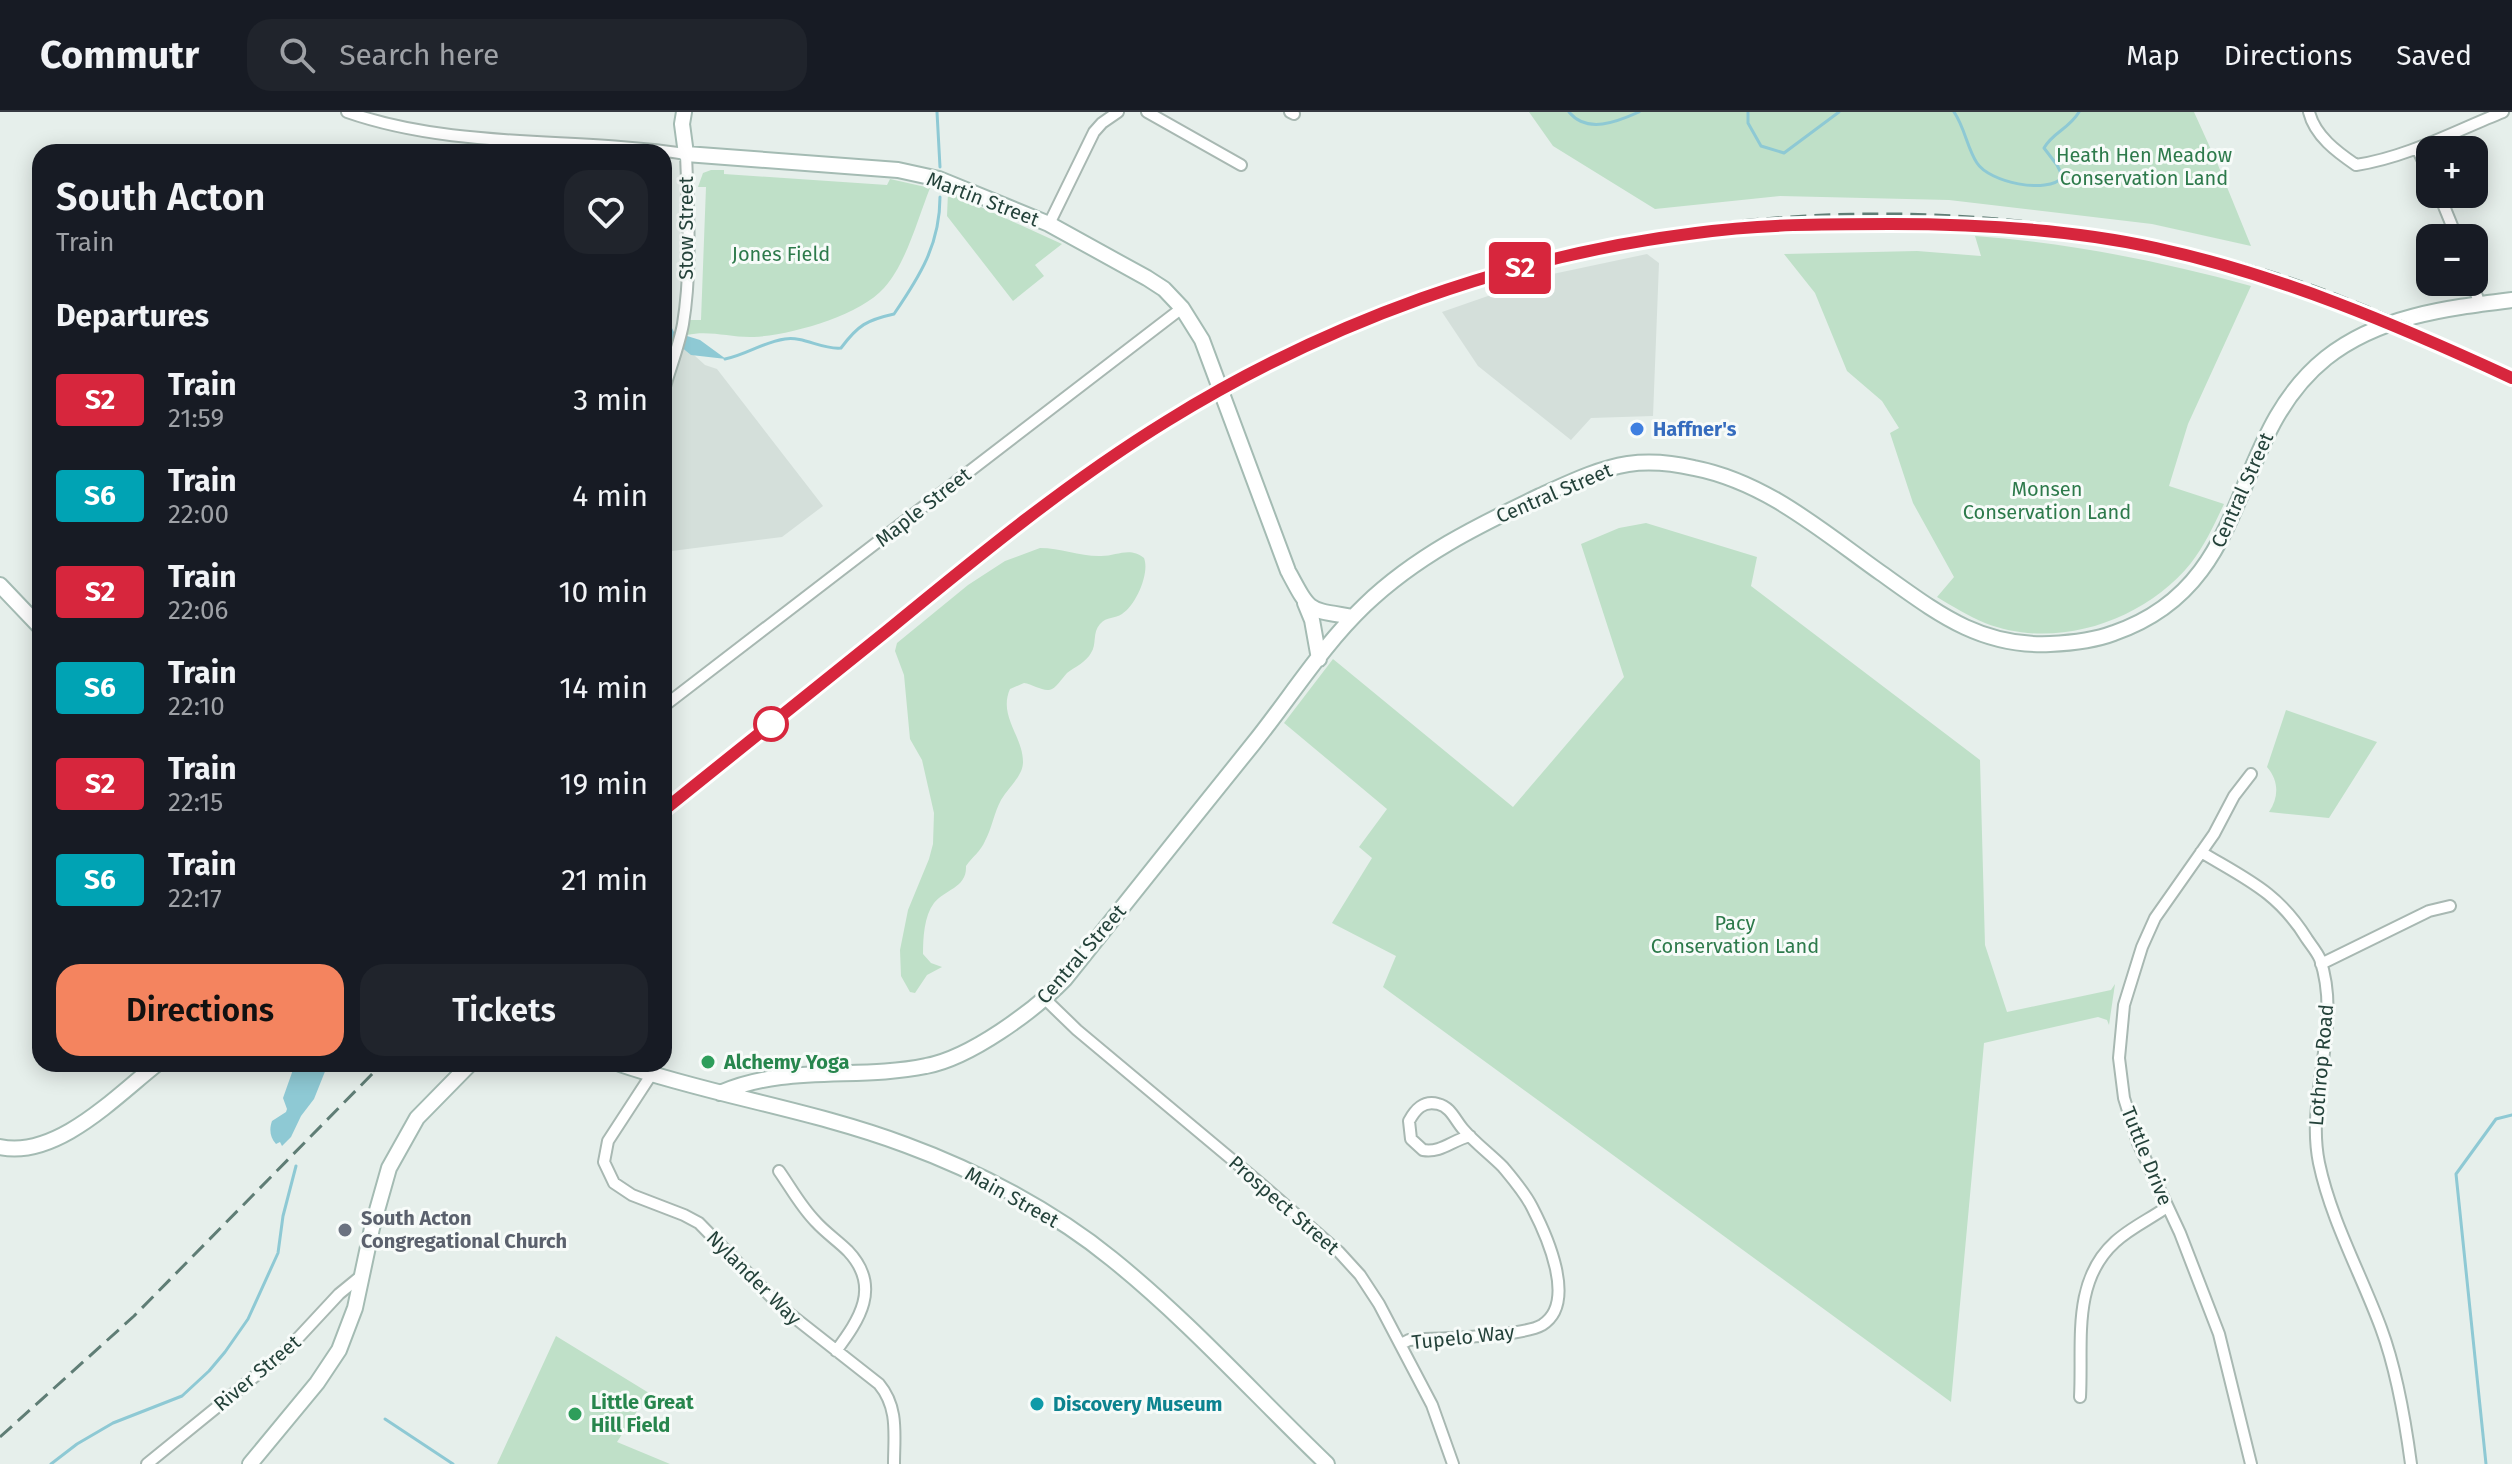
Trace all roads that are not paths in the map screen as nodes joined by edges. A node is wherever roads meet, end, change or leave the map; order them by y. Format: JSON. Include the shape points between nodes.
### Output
{"nodes":[{"id":1,"x":347,"y":112,"type":"edge"},
{"id":2,"x":1118,"y":112,"type":"edge"},
{"id":3,"x":1147,"y":112,"type":"edge"},
{"id":4,"x":2309,"y":112,"type":"edge"},
{"id":5,"x":2503,"y":112,"type":"edge"},
{"id":6,"x":680,"y":116,"type":"edge"},
{"id":7,"x":2446,"y":136,"type":"edge"},
{"id":8,"x":581,"y":144,"type":"edge"},
{"id":9,"x":2416,"y":148,"type":"edge"},
{"id":10,"x":672,"y":152,"type":"edge"},
{"id":11,"x":686,"y":154,"type":"junction"},
{"id":12,"x":1241,"y":165,"type":"dead end"},
{"id":13,"x":1049,"y":224,"type":"junction"},
{"id":14,"x":2477,"y":296,"type":"edge"},
{"id":15,"x":2512,"y":300,"type":"edge"},
{"id":16,"x":2480,"y":305,"type":"junction"},
{"id":17,"x":1182,"y":308,"type":"junction"},
{"id":18,"x":672,"y":363,"type":"edge"},
{"id":19,"x":0,"y":585,"type":"edge"},
{"id":20,"x":1305,"y":602,"type":"junction"},
{"id":21,"x":1353,"y":617,"type":"junction"},
{"id":22,"x":32,"y":619,"type":"edge"},
{"id":23,"x":1319,"y":659,"type":"junction"},
{"id":24,"x":672,"y":700,"type":"edge"},
{"id":25,"x":2251,"y":774,"type":"dead end"},
{"id":26,"x":2201,"y":852,"type":"junction"},
{"id":27,"x":2450,"y":906,"type":"dead end"},
{"id":28,"x":2321,"y":964,"type":"junction"},
{"id":29,"x":1045,"y":999,"type":"junction"},
{"id":30,"x":147,"y":1072,"type":"edge"},
{"id":31,"x":462,"y":1072,"type":"edge"},
{"id":32,"x":643,"y":1072,"type":"edge"},
{"id":33,"x":651,"y":1075,"type":"junction"},
{"id":34,"x":720,"y":1093,"type":"junction"},
{"id":35,"x":1470,"y":1136,"type":"junction"},
{"id":36,"x":0,"y":1147,"type":"edge"},
{"id":37,"x":779,"y":1171,"type":"dead end"},
{"id":38,"x":2167,"y":1207,"type":"junction"},
{"id":39,"x":361,"y":1276,"type":"junction"},
{"id":40,"x":1401,"y":1344,"type":"junction"},
{"id":41,"x":836,"y":1351,"type":"junction"},
{"id":42,"x":2080,"y":1397,"type":"dead end"},
{"id":43,"x":147,"y":1464,"type":"edge"},
{"id":44,"x":250,"y":1464,"type":"edge"},
{"id":45,"x":894,"y":1464,"type":"edge"},
{"id":46,"x":1327,"y":1464,"type":"edge"},
{"id":47,"x":1453,"y":1464,"type":"edge"},
{"id":48,"x":2251,"y":1464,"type":"edge"},
{"id":49,"x":2411,"y":1464,"type":"edge"}],
"edges":[{"from":1,"to":8,"type":"street","name":"Martin Street","via":[[466,136]]},
{"from":2,"to":13,"type":"street","via":[[1094,132]]},
{"from":3,"to":12,"type":"street"},
{"from":4,"to":9,"type":"street","via":[[2319,134],[2356,165]]},
{"from":5,"to":7,"type":"street"},
{"from":6,"to":11,"type":"street","name":"Stow Street"},
{"from":10,"to":11,"type":"street","name":"Martin Street"},
{"from":11,"to":13,"type":"street","name":"Martin Street","via":[[898,170],[939,179]]},
{"from":11,"to":18,"type":"street","name":"Stow Street","via":[[687,276],[682,329]]},
{"from":13,"to":17,"type":"street","name":"Martin Street","via":[[1147,278]]},
{"from":14,"to":16,"type":"street"},
{"from":15,"to":16,"type":"street","name":"Central Street"},
{"from":16,"to":21,"type":"street","name":"Central Street","via":[[2389,324],[2326,358],[2283,405],[2231,521],[2203,569],[2155,613],[2098,638],[2023,644],[1974,632],[1928,606],[1781,501],[1730,477],[1658,463],[1601,470],[1484,523],[1415,563]]},
{"from":17,"to":20,"type":"street","name":"Martin Street","via":[[1204,346],[1288,571]]},
{"from":17,"to":24,"type":"street","name":"Maple Street"},
{"from":19,"to":22,"type":"street"},
{"from":20,"to":21,"type":"street","via":[[1318,612]]},
{"from":20,"to":23,"type":"street","name":"Martin Street"},
{"from":21,"to":23,"type":"street","name":"Central Street"},
{"from":23,"to":29,"type":"street","name":"Central Street"},
{"from":25,"to":26,"type":"street","name":"Tuttle Drive"},
{"from":26,"to":28,"type":"street","name":"Lothrop Road","via":[[2250,879],[2291,914]]},
{"from":26,"to":38,"type":"street","name":"Tuttle Drive","via":[[2155,918],[2142,947],[2120,1034],[2129,1117]]},
{"from":27,"to":28,"type":"street","via":[[2429,911]]},
{"from":28,"to":49,"type":"street","name":"Lothrop Road","via":[[2329,1019],[2315,1132],[2319,1163],[2390,1353]]},
{"from":29,"to":34,"type":"street","name":"Central Street","via":[[990,1037],[934,1065],[789,1077]]},
{"from":29,"to":40,"type":"street","name":"Prospect Street","via":[[1339,1252],[1360,1275]]},
{"from":30,"to":36,"type":"street","via":[[60,1136],[30,1148]]},
{"from":31,"to":39,"type":"street","via":[[420,1115],[396,1153]]},
{"from":32,"to":33,"type":"street","name":"Main Street"},
{"from":33,"to":34,"type":"street","name":"Main Street"},
{"from":33,"to":41,"type":"street","name":"Nylander Way","via":[[608,1141],[604,1157],[609,1176],[621,1189],[705,1228],[781,1307]]},
{"from":34,"to":46,"type":"street","name":"Main Street","via":[[908,1145],[990,1181],[1039,1210],[1140,1282]]},
{"from":35,"to":35,"type":"street","name":"Tupelo Way","via":[[1439,1104],[1420,1106],[1409,1121],[1411,1139],[1423,1150],[1442,1150]]},
{"from":35,"to":40,"type":"street","name":"Tupelo Way","via":[[1531,1205],[1558,1270],[1554,1312],[1544,1324],[1524,1331]]},
{"from":37,"to":41,"type":"street","via":[[810,1216],[847,1250],[862,1273],[863,1310]]},
{"from":38,"to":42,"type":"street","via":[[2117,1240],[2095,1267],[2082,1303]]},
{"from":38,"to":48,"type":"street","name":"Tuttle Drive","via":[[2219,1334]]},
{"from":39,"to":43,"type":"street","name":"River Street","via":[[291,1347]]},
{"from":39,"to":44,"type":"street","via":[[349,1327],[333,1360]]},
{"from":40,"to":47,"type":"street","name":"Prospect Street","via":[[1432,1405]]},
{"from":41,"to":45,"type":"street","name":"Nylander Way","via":[[887,1394],[894,1418]]}]}
